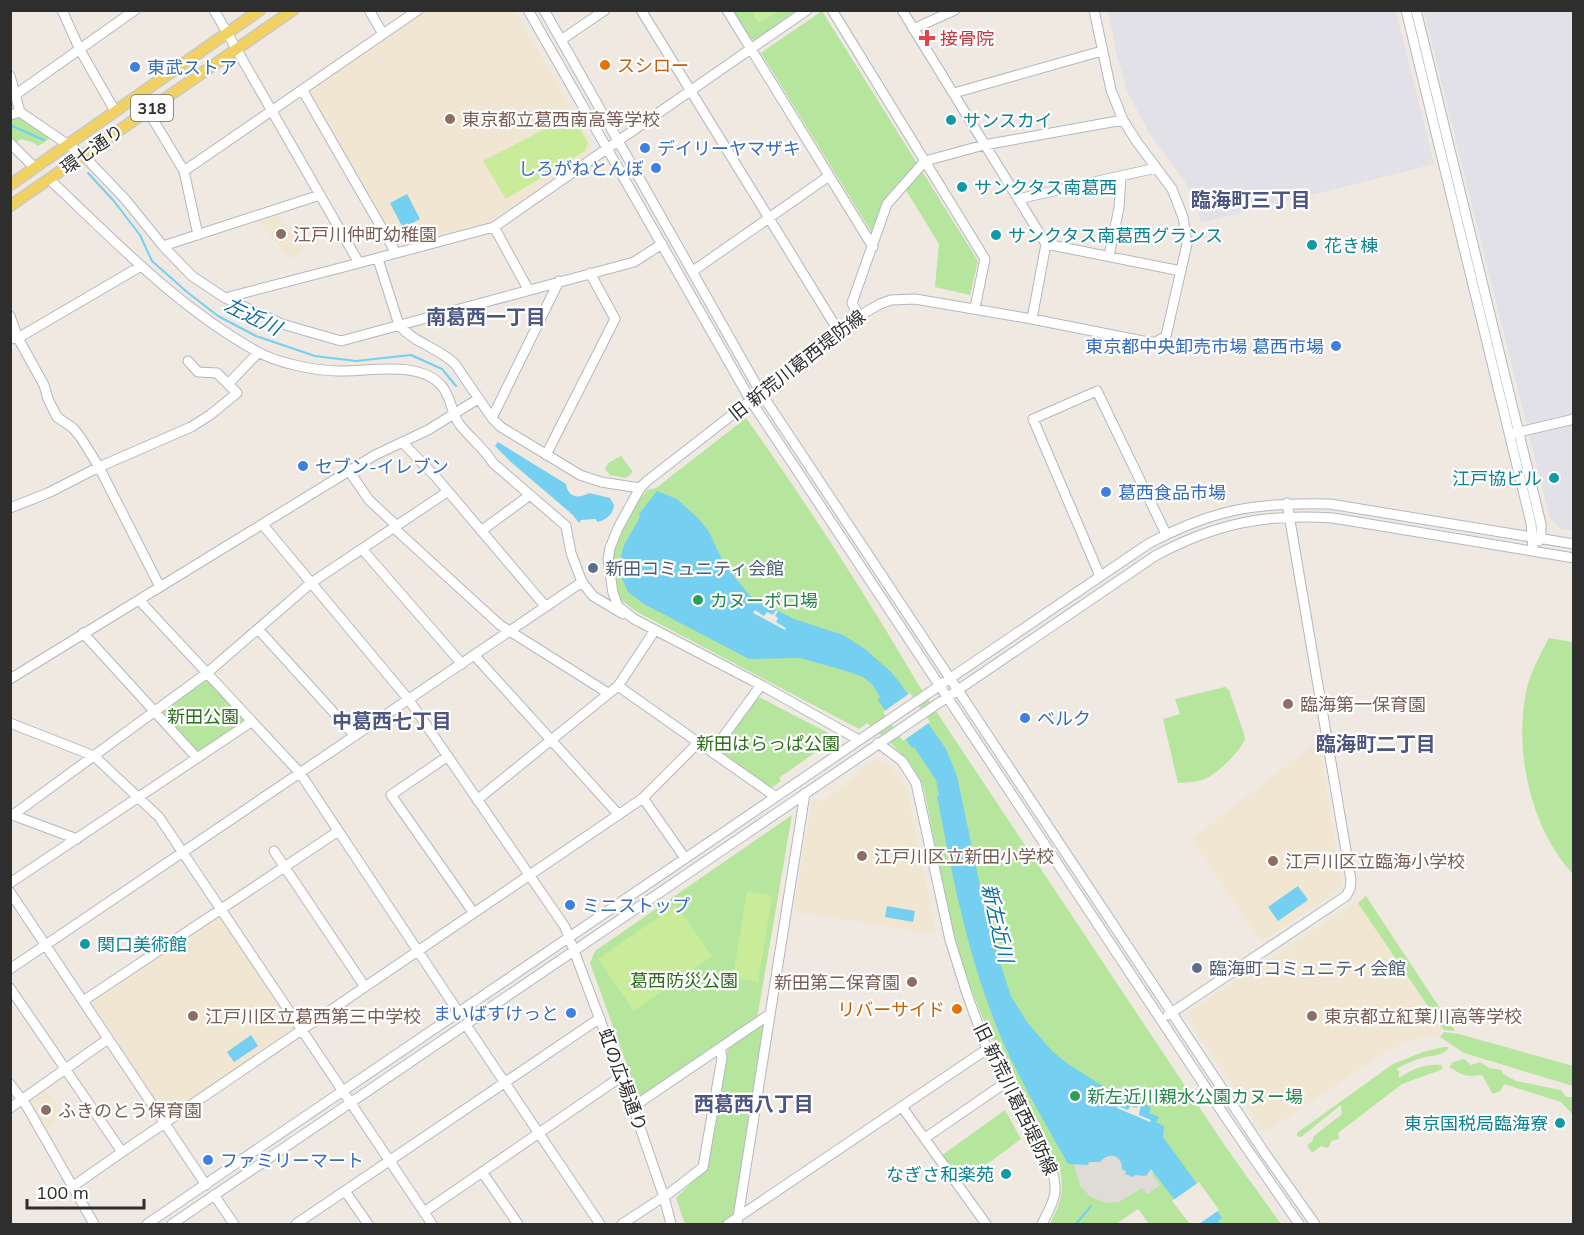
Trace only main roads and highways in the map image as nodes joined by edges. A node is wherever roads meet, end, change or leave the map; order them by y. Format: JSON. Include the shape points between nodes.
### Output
{"nodes":[{"id":1,"x":260,"y":10,"type":"edge"},
{"id":2,"x":293,"y":10,"type":"edge"},
{"id":3,"x":10,"y":185,"type":"edge"},
{"id":4,"x":10,"y":206,"type":"edge"}],
"edges":[{"from":1,"to":3,"type":"main road","name":"環七通り","number":"318"},
{"from":2,"to":4,"type":"main road","name":"環七通り","number":"318"}]}
